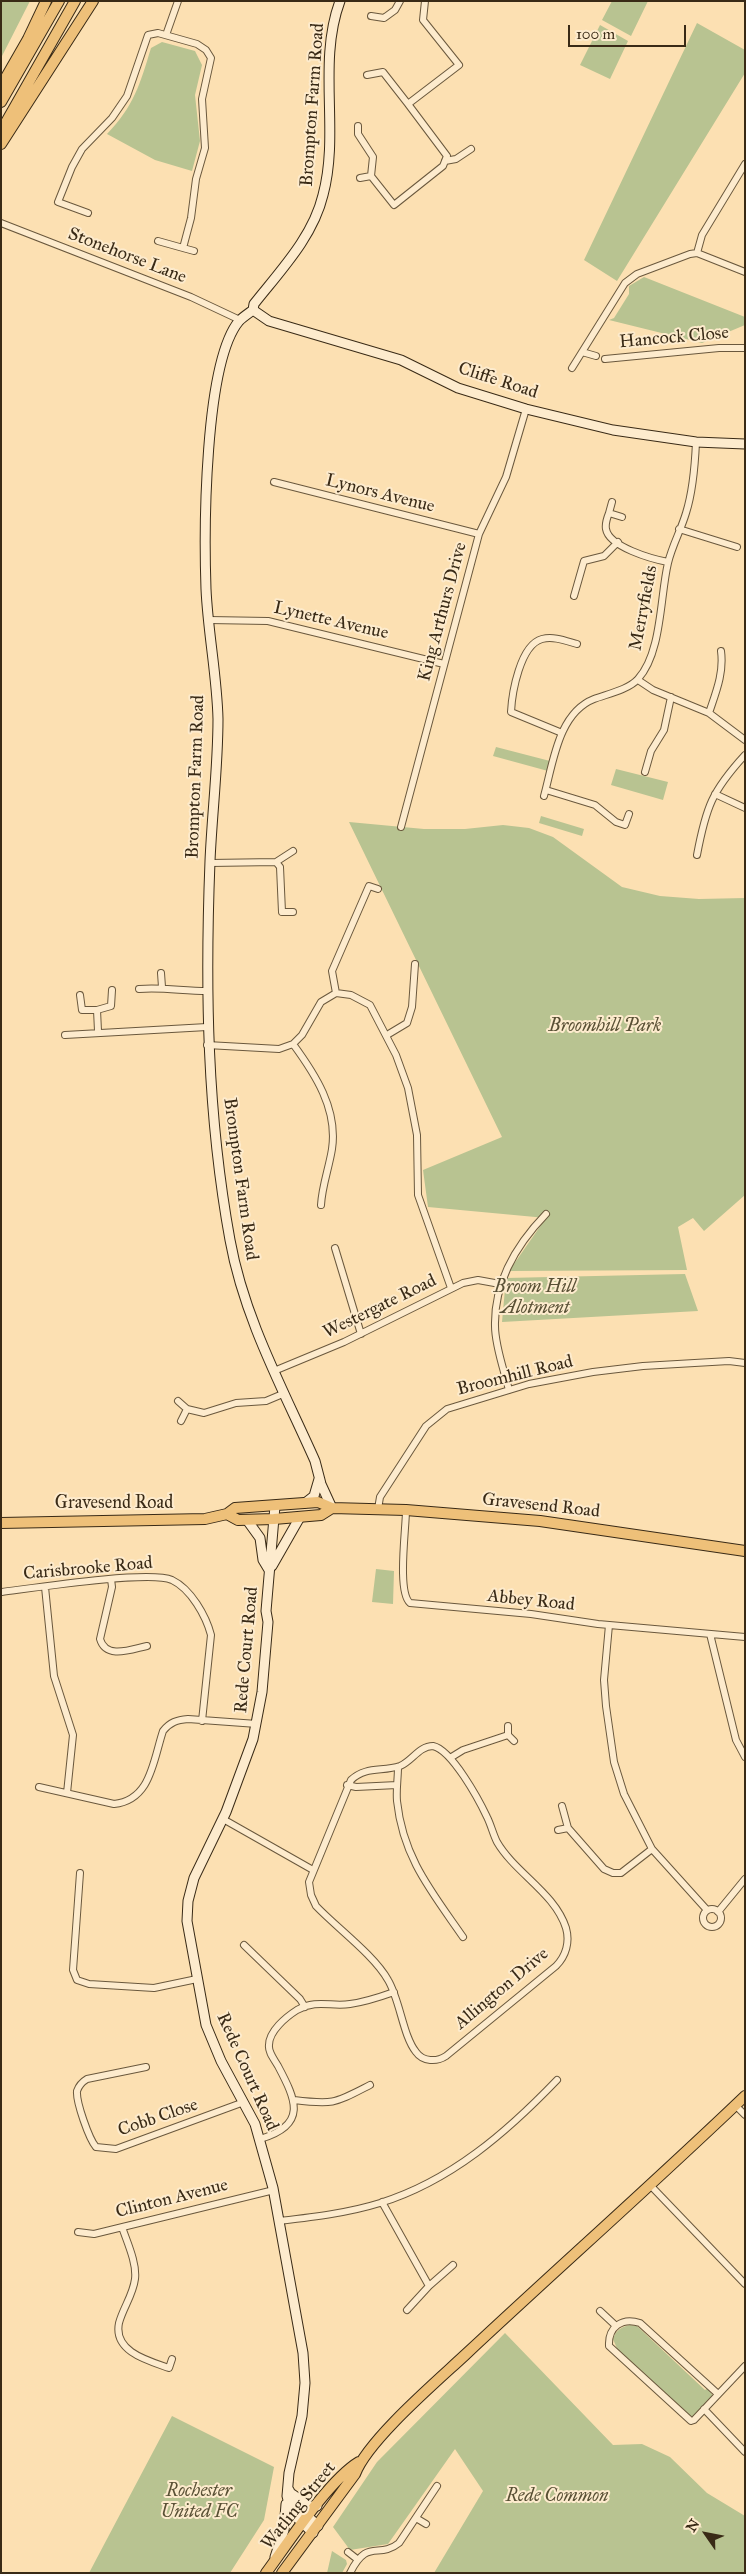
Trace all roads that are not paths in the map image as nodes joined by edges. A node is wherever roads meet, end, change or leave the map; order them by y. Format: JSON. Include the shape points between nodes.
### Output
{"nodes":[{"id":1,"x":46,"y":1,"type":"edge"},
{"id":2,"x":59,"y":1,"type":"edge"},
{"id":3,"x":75,"y":1,"type":"edge"},
{"id":4,"x":92,"y":1,"type":"edge"},
{"id":5,"x":178,"y":1,"type":"edge"},
{"id":6,"x":340,"y":1,"type":"edge"},
{"id":7,"x":400,"y":1,"type":"edge"},
{"id":8,"x":425,"y":1,"type":"edge"},
{"id":9,"x":371,"y":16,"type":"dead end"},
{"id":10,"x":166,"y":35,"type":"junction"},
{"id":11,"x":367,"y":75,"type":"dead end"},
{"id":12,"x":1,"y":86,"type":"edge"},
{"id":13,"x":1,"y":102,"type":"edge"},
{"id":14,"x":408,"y":104,"type":"junction"},
{"id":15,"x":358,"y":126,"type":"dead end"},
{"id":16,"x":1,"y":131,"type":"edge"},
{"id":17,"x":1,"y":144,"type":"edge"},
{"id":18,"x":471,"y":149,"type":"dead end"},
{"id":19,"x":445,"y":161,"type":"junction"},
{"id":20,"x":745,"y":164,"type":"edge"},
{"id":21,"x":371,"y":176,"type":"junction"},
{"id":22,"x":360,"y":178,"type":"dead end"},
{"id":23,"x":88,"y":213,"type":"dead end"},
{"id":24,"x":1,"y":223,"type":"edge"},
{"id":25,"x":158,"y":241,"type":"dead end"},
{"id":26,"x":183,"y":248,"type":"junction"},
{"id":27,"x":194,"y":251,"type":"dead end"},
{"id":28,"x":698,"y":253,"type":"junction"},
{"id":29,"x":745,"y":272,"type":"edge"},
{"id":30,"x":253,"y":310,"type":"junction"},
{"id":31,"x":240,"y":320,"type":"junction"},
{"id":32,"x":745,"y":348,"type":"edge"},
{"id":33,"x":582,"y":352,"type":"junction"},
{"id":34,"x":596,"y":356,"type":"dead end"},
{"id":35,"x":606,"y":359,"type":"dead end"},
{"id":36,"x":572,"y":368,"type":"dead end"},
{"id":37,"x":526,"y":408,"type":"junction"},
{"id":38,"x":696,"y":442,"type":"junction"},
{"id":39,"x":745,"y":444,"type":"edge"},
{"id":40,"x":274,"y":482,"type":"dead end"},
{"id":41,"x":612,"y":502,"type":"dead end"},
{"id":42,"x":609,"y":513,"type":"junction"},
{"id":43,"x":622,"y":517,"type":"dead end"},
{"id":44,"x":679,"y":529,"type":"junction"},
{"id":45,"x":479,"y":534,"type":"junction"},
{"id":46,"x":618,"y":542,"type":"junction"},
{"id":47,"x":737,"y":547,"type":"dead end"},
{"id":48,"x":668,"y":562,"type":"junction"},
{"id":49,"x":574,"y":596,"type":"dead end"},
{"id":50,"x":209,"y":620,"type":"junction"},
{"id":51,"x":577,"y":644,"type":"dead end"},
{"id":52,"x":721,"y":651,"type":"dead end"},
{"id":53,"x":444,"y":664,"type":"junction"},
{"id":54,"x":638,"y":680,"type":"junction"},
{"id":55,"x":671,"y":697,"type":"junction"},
{"id":56,"x":708,"y":713,"type":"junction"},
{"id":57,"x":562,"y":733,"type":"junction"},
{"id":58,"x":745,"y":740,"type":"edge"},
{"id":59,"x":745,"y":755,"type":"edge"},
{"id":60,"x":645,"y":772,"type":"dead end"},
{"id":61,"x":715,"y":794,"type":"junction"},
{"id":62,"x":745,"y":808,"type":"edge"},
{"id":63,"x":629,"y":814,"type":"dead end"},
{"id":64,"x":401,"y":827,"type":"dead end"},
{"id":65,"x":293,"y":852,"type":"dead end"},
{"id":66,"x":697,"y":855,"type":"dead end"},
{"id":67,"x":210,"y":862,"type":"junction"},
{"id":68,"x":276,"y":862,"type":"junction"},
{"id":69,"x":378,"y":890,"type":"dead end"},
{"id":70,"x":293,"y":912,"type":"dead end"},
{"id":71,"x":415,"y":964,"type":"dead end"},
{"id":72,"x":161,"y":973,"type":"dead end"},
{"id":73,"x":162,"y":987,"type":"junction"},
{"id":74,"x":139,"y":990,"type":"dead end"},
{"id":75,"x":207,"y":991,"type":"junction"},
{"id":76,"x":336,"y":994,"type":"junction"},
{"id":77,"x":114,"y":995,"type":"dead end"},
{"id":78,"x":78,"y":999,"type":"dead end"},
{"id":79,"x":97,"y":1010,"type":"junction"},
{"id":80,"x":207,"y":1026,"type":"junction"},
{"id":81,"x":98,"y":1031,"type":"junction"},
{"id":82,"x":65,"y":1035,"type":"dead end"},
{"id":83,"x":387,"y":1035,"type":"junction"},
{"id":84,"x":293,"y":1044,"type":"junction"},
{"id":85,"x":208,"y":1045,"type":"junction"},
{"id":86,"x":321,"y":1205,"type":"dead end"},
{"id":87,"x":546,"y":1214,"type":"dead end"},
{"id":88,"x":335,"y":1248,"type":"dead end"},
{"id":89,"x":500,"y":1284,"type":"junction"},
{"id":90,"x":451,"y":1288,"type":"junction"},
{"id":91,"x":361,"y":1334,"type":"junction"},
{"id":92,"x":745,"y":1363,"type":"edge"},
{"id":93,"x":274,"y":1371,"type":"junction"},
{"id":94,"x":508,"y":1390,"type":"junction"},
{"id":95,"x":284,"y":1393,"type":"junction"},
{"id":96,"x":178,"y":1401,"type":"dead end"},
{"id":97,"x":187,"y":1409,"type":"junction"},
{"id":98,"x":181,"y":1421,"type":"dead end"},
{"id":99,"x":319,"y":1478,"type":"junction"},
{"id":100,"x":305,"y":1503,"type":"junction"},
{"id":101,"x":275,"y":1506,"type":"junction"},
{"id":102,"x":332,"y":1508,"type":"junction"},
{"id":103,"x":378,"y":1509,"type":"junction"},
{"id":104,"x":406,"y":1510,"type":"junction"},
{"id":105,"x":227,"y":1514,"type":"junction"},
{"id":106,"x":300,"y":1517,"type":"junction"},
{"id":107,"x":274,"y":1519,"type":"junction"},
{"id":108,"x":247,"y":1520,"type":"junction"},
{"id":109,"x":1,"y":1523,"type":"edge"},
{"id":110,"x":745,"y":1551,"type":"edge"},
{"id":111,"x":269,"y":1571,"type":"junction"},
{"id":112,"x":112,"y":1579,"type":"junction"},
{"id":113,"x":45,"y":1587,"type":"junction"},
{"id":114,"x":2,"y":1592,"type":"edge"},
{"id":115,"x":609,"y":1625,"type":"junction"},
{"id":116,"x":710,"y":1634,"type":"junction"},
{"id":117,"x":745,"y":1637,"type":"edge"},
{"id":118,"x":147,"y":1646,"type":"dead end"},
{"id":119,"x":202,"y":1721,"type":"junction"},
{"id":120,"x":257,"y":1724,"type":"junction"},
{"id":121,"x":508,"y":1726,"type":"dead end"},
{"id":122,"x":508,"y":1735,"type":"junction"},
{"id":123,"x":514,"y":1741,"type":"dead end"},
{"id":124,"x":745,"y":1757,"type":"edge"},
{"id":125,"x":450,"y":1758,"type":"junction"},
{"id":126,"x":398,"y":1767,"type":"junction"},
{"id":127,"x":348,"y":1785,"type":"junction"},
{"id":128,"x":398,"y":1785,"type":"junction"},
{"id":129,"x":39,"y":1787,"type":"dead end"},
{"id":130,"x":67,"y":1793,"type":"junction"},
{"id":131,"x":562,"y":1806,"type":"dead end"},
{"id":132,"x":224,"y":1819,"type":"junction"},
{"id":133,"x":568,"y":1828,"type":"junction"},
{"id":134,"x":558,"y":1830,"type":"dead end"},
{"id":135,"x":652,"y":1849,"type":"junction"},
{"id":136,"x":313,"y":1870,"type":"junction"},
{"id":137,"x":80,"y":1873,"type":"dead end"},
{"id":138,"x":745,"y":1880,"type":"edge"},
{"id":139,"x":707,"y":1910,"type":"junction"},
{"id":140,"x":718,"y":1912,"type":"junction"},
{"id":141,"x":463,"y":1937,"type":"dead end"},
{"id":142,"x":244,"y":1945,"type":"dead end"},
{"id":143,"x":197,"y":1979,"type":"junction"},
{"id":144,"x":394,"y":1992,"type":"junction"},
{"id":145,"x":304,"y":2007,"type":"junction"},
{"id":146,"x":146,"y":2067,"type":"dead end"},
{"id":147,"x":557,"y":2080,"type":"dead end"},
{"id":148,"x":370,"y":2085,"type":"dead end"},
{"id":149,"x":745,"y":2096,"type":"edge"},
{"id":150,"x":294,"y":2100,"type":"junction"},
{"id":151,"x":244,"y":2102,"type":"junction"},
{"id":152,"x":735,"y":2105,"type":"junction"},
{"id":153,"x":745,"y":2116,"type":"edge"},
{"id":154,"x":260,"y":2139,"type":"junction"},
{"id":155,"x":651,"y":2186,"type":"junction"},
{"id":156,"x":274,"y":2190,"type":"junction"},
{"id":157,"x":382,"y":2202,"type":"junction"},
{"id":158,"x":279,"y":2221,"type":"junction"},
{"id":159,"x":122,"y":2227,"type":"junction"},
{"id":160,"x":78,"y":2232,"type":"dead end"},
{"id":161,"x":453,"y":2265,"type":"dead end"},
{"id":162,"x":745,"y":2284,"type":"edge"},
{"id":163,"x":429,"y":2286,"type":"junction"},
{"id":164,"x":407,"y":2310,"type":"dead end"},
{"id":165,"x":600,"y":2311,"type":"dead end"},
{"id":166,"x":616,"y":2325,"type":"junction"},
{"id":167,"x":172,"y":2359,"type":"dead end"},
{"id":168,"x":745,"y":2366,"type":"edge"},
{"id":169,"x":718,"y":2394,"type":"junction"},
{"id":170,"x":704,"y":2409,"type":"junction"},
{"id":171,"x":745,"y":2452,"type":"edge"},
{"id":172,"x":359,"y":2462,"type":"junction"},
{"id":173,"x":437,"y":2486,"type":"dead end"},
{"id":174,"x":288,"y":2492,"type":"junction"},
{"id":175,"x":317,"y":2506,"type":"junction"},
{"id":176,"x":416,"y":2518,"type":"junction"},
{"id":177,"x":305,"y":2521,"type":"junction"},
{"id":178,"x":426,"y":2524,"type":"dead end"},
{"id":179,"x":315,"y":2529,"type":"junction"},
{"id":180,"x":348,"y":2552,"type":"dead end"},
{"id":181,"x":357,"y":2559,"type":"junction"},
{"id":182,"x":270,"y":2568,"type":"edge"},
{"id":183,"x":351,"y":2570,"type":"edge"},
{"id":184,"x":283,"y":2572,"type":"edge"}],
"edges":[{"from":1,"to":12,"type":"main road"},
{"from":2,"to":13,"type":"main road"},
{"from":3,"to":16,"type":"main road"},
{"from":4,"to":17,"type":"main road"},
{"from":5,"to":10,"type":"street"},
{"from":6,"to":30,"type":"main road","name":"Brompton Farm Road","via":[[332,35],[329,152],[324,194],[301,241],[254,304]]},
{"from":7,"to":9,"type":"street","via":[[395,10],[384,18]]},
{"from":8,"to":14,"type":"street","via":[[423,20],[458,65]]},
{"from":10,"to":23,"type":"street","via":[[155,32],[148,35],[125,100],[84,146],[72,167],[58,202]]},
{"from":10,"to":26,"type":"street","via":[[202,47],[211,61],[202,99],[205,148]]},
{"from":11,"to":14,"type":"street","via":[[382,72]]},
{"from":14,"to":19,"type":"street","via":[[447,156]]},
{"from":15,"to":21,"type":"street","via":[[358,134],[374,157]]},
{"from":18,"to":19,"type":"street","via":[[456,160]]},
{"from":19,"to":21,"type":"street","via":[[394,205]]},
{"from":20,"to":28,"type":"street","via":[[702,235]]},
{"from":21,"to":22,"type":"street"},
{"from":24,"to":31,"type":"street","name":"Stonehorse Lane","via":[[191,297]]},
{"from":25,"to":26,"type":"street"},
{"from":26,"to":27,"type":"street"},
{"from":28,"to":29,"type":"street"},
{"from":28,"to":33,"type":"street","via":[[637,274],[625,283]]},
{"from":30,"to":31,"type":"main road","name":"Brompton Farm Road"},
{"from":30,"to":37,"type":"main road","name":"Cliffe Road","via":[[269,321],[401,360],[458,388]]},
{"from":31,"to":50,"type":"main road","name":"Brompton Farm Road","via":[[225,351],[211,432],[206,523]]},
{"from":32,"to":35,"type":"street","name":"Hancock Close"},
{"from":33,"to":34,"type":"street"},
{"from":33,"to":36,"type":"street"},
{"from":37,"to":38,"type":"main road","name":"Cliffe Road","via":[[613,430]]},
{"from":37,"to":45,"type":"street","name":"King Arthurs Drive","via":[[506,477]]},
{"from":38,"to":39,"type":"main road","name":"Cliffe Road"},
{"from":38,"to":44,"type":"street","name":"Merryfields","via":[[691,490]]},
{"from":40,"to":45,"type":"street","name":"Lynors Avenue"},
{"from":41,"to":42,"type":"street"},
{"from":42,"to":43,"type":"street"},
{"from":42,"to":46,"type":"street","via":[[606,531]]},
{"from":44,"to":47,"type":"street"},
{"from":44,"to":48,"type":"street","name":"Merryfields"},
{"from":45,"to":53,"type":"street","name":"King Arthurs Drive"},
{"from":46,"to":48,"type":"street","via":[[632,552]]},
{"from":46,"to":49,"type":"street","via":[[604,556],[584,560]]},
{"from":48,"to":54,"type":"street","name":"Merryfields","via":[[649,661]]},
{"from":50,"to":53,"type":"street","name":"Lynette Avenue","via":[[268,621]]},
{"from":50,"to":67,"type":"main road","name":"Brompton Farm Road","via":[[218,718]]},
{"from":51,"to":57,"type":"street","via":[[552,638],[540,639],[533,644],[526,651],[512,700],[511,712]]},
{"from":52,"to":56,"type":"street","via":[[720,682]]},
{"from":53,"to":64,"type":"street","name":"King Arthurs Drive"},
{"from":54,"to":55,"type":"street"},
{"from":54,"to":57,"type":"street","via":[[591,700],[573,712]]},
{"from":55,"to":56,"type":"street"},
{"from":55,"to":60,"type":"street","via":[[664,730],[651,751]]},
{"from":56,"to":58,"type":"street"},
{"from":57,"to":63,"type":"street","via":[[545,793],[589,803],[625,825]]},
{"from":59,"to":61,"type":"street","via":[[719,784]]},
{"from":61,"to":62,"type":"street"},
{"from":61,"to":66,"type":"street","via":[[703,824]]},
{"from":65,"to":68,"type":"street"},
{"from":67,"to":68,"type":"street"},
{"from":67,"to":75,"type":"main road","name":"Brompton Farm Road"},
{"from":68,"to":70,"type":"street","via":[[280,867],[282,912]]},
{"from":69,"to":76,"type":"street","via":[[369,886],[332,971]]},
{"from":71,"to":83,"type":"street","via":[[412,1007],[407,1023]]},
{"from":72,"to":73,"type":"street"},
{"from":73,"to":74,"type":"street"},
{"from":73,"to":75,"type":"street","via":[[176,992]]},
{"from":75,"to":80,"type":"main road","name":"Brompton Farm Road"},
{"from":76,"to":83,"type":"street","via":[[351,995],[370,1005]]},
{"from":76,"to":84,"type":"street","via":[[321,1002]]},
{"from":77,"to":79,"type":"street","via":[[111,1006]]},
{"from":78,"to":79,"type":"street","via":[[82,1010]]},
{"from":79,"to":81,"type":"street"},
{"from":80,"to":81,"type":"street"},
{"from":80,"to":85,"type":"main road","name":"Brompton Farm Road"},
{"from":81,"to":82,"type":"street"},
{"from":83,"to":90,"type":"street","via":[[408,1088],[417,1135],[418,1196]]},
{"from":84,"to":85,"type":"street","via":[[279,1049]]},
{"from":84,"to":86,"type":"street","via":[[326,1096],[332,1122],[332,1148],[321,1191]]},
{"from":85,"to":93,"type":"main road","name":"Brompton Farm Road","via":[[230,1242],[246,1302]]},
{"from":87,"to":89,"type":"street","via":[[509,1261]]},
{"from":88,"to":91,"type":"street"},
{"from":89,"to":90,"type":"street","name":"Westergate Road","via":[[475,1280]]},
{"from":89,"to":94,"type":"street","via":[[494,1327]]},
{"from":90,"to":91,"type":"street","name":"Westergate Road"},
{"from":91,"to":93,"type":"street","name":"Westergate Road"},
{"from":92,"to":94,"type":"street","name":"Broomhill Road","via":[[643,1366],[593,1372]]},
{"from":93,"to":95,"type":"main road","name":"Brompton Farm Road"},
{"from":94,"to":103,"type":"street","name":"Broomhill Road","via":[[447,1409],[426,1426],[380,1497]]},
{"from":95,"to":97,"type":"street","via":[[266,1401],[237,1403],[207,1412]]},
{"from":95,"to":99,"type":"main road","name":"Brompton Farm Road","via":[[315,1461]]},
{"from":96,"to":97,"type":"street"},
{"from":97,"to":98,"type":"street"},
{"from":99,"to":100,"type":"main road","via":[[314,1496]]},
{"from":99,"to":102,"type":"main road","name":"Brompton Farm Road"},
{"from":100,"to":101,"type":"main road","name":"Gravesend Road"},
{"from":100,"to":102,"type":"main road","name":"Gravesend Road","via":[[318,1502]]},
{"from":101,"to":105,"type":"main road","name":"Gravesend Road","via":[[235,1508]]},
{"from":101,"to":107,"type":"main road","name":"Rede Court Road"},
{"from":102,"to":103,"type":"main road","name":"Gravesend Road"},
{"from":102,"to":106,"type":"main road","name":"Gravesend Road","via":[[321,1515]]},
{"from":103,"to":104,"type":"main road","name":"Gravesend Road"},
{"from":104,"to":110,"type":"main road","name":"Gravesend Road","via":[[540,1521]]},
{"from":104,"to":115,"type":"street","name":"Abbey Road","via":[[403,1586],[406,1600],[410,1603]]},
{"from":105,"to":108,"type":"main road","name":"Gravesend Road","via":[[238,1520]]},
{"from":105,"to":109,"type":"main road","name":"Gravesend Road","via":[[181,1520]]},
{"from":106,"to":107,"type":"main road","name":"Gravesend Road"},
{"from":106,"to":111,"type":"main road"},
{"from":107,"to":108,"type":"main road","name":"Gravesend Road"},
{"from":107,"to":111,"type":"main road","name":"Rede Court Road"},
{"from":108,"to":111,"type":"main road","via":[[260,1538],[263,1560]]},
{"from":111,"to":120,"type":"main road","name":"Rede Court Road","via":[[268,1622]]},
{"from":112,"to":113,"type":"street","name":"Carisbrooke Road"},
{"from":112,"to":118,"type":"street","via":[[100,1639],[102,1645],[110,1651],[121,1652]]},
{"from":112,"to":119,"type":"street","name":"Carisbrooke Road","via":[[172,1580],[180,1585],[201,1612],[211,1635]]},
{"from":113,"to":114,"type":"street","name":"Carisbrooke Road"},
{"from":113,"to":130,"type":"street","via":[[54,1676],[73,1735]]},
{"from":115,"to":116,"type":"street","name":"Abbey Road"},
{"from":115,"to":135,"type":"street","via":[[604,1680],[612,1753],[624,1794]]},
{"from":116,"to":117,"type":"street","name":"Abbey Road"},
{"from":116,"to":124,"type":"street","via":[[736,1740]]},
{"from":119,"to":120,"type":"street"},
{"from":119,"to":130,"type":"street","via":[[177,1720],[168,1725],[163,1731],[145,1786],[132,1800],[114,1804]]},
{"from":120,"to":132,"type":"main road","name":"Rede Court Road"},
{"from":121,"to":122,"type":"street"},
{"from":122,"to":123,"type":"street"},
{"from":122,"to":125,"type":"street","via":[[462,1750]]},
{"from":125,"to":126,"type":"street","name":"Allington Drive","via":[[441,1748],[430,1746]]},
{"from":125,"to":144,"type":"street","name":"Allington Drive","via":[[475,1795],[501,1847],[561,1918],[567,1933],[566,1948],[552,1969],[437,2060],[426,2059],[415,2051]]},
{"from":126,"to":127,"type":"street","name":"Allington Drive","via":[[365,1771]]},
{"from":126,"to":128,"type":"street"},
{"from":127,"to":128,"type":"street"},
{"from":127,"to":136,"type":"street","name":"Allington Drive","via":[[338,1816]]},
{"from":128,"to":141,"type":"street","via":[[399,1813],[408,1850],[422,1879]]},
{"from":129,"to":130,"type":"street"},
{"from":131,"to":133,"type":"street"},
{"from":132,"to":136,"type":"street"},
{"from":132,"to":143,"type":"main road","name":"Rede Court Road","via":[[196,1873],[189,1897],[188,1928]]},
{"from":133,"to":134,"type":"street"},
{"from":133,"to":135,"type":"street","via":[[604,1869],[613,1873],[621,1872]]},
{"from":135,"to":139,"type":"street"},
{"from":136,"to":144,"type":"street","name":"Allington Drive","via":[[309,1882],[314,1903],[383,1971]]},
{"from":137,"to":143,"type":"street","via":[[73,1970],[77,1980],[89,1984],[159,1988]]},
{"from":138,"to":140,"type":"street"},
{"from":139,"to":140,"type":"street"},
{"from":139,"to":140,"type":"street","via":[[703,1921],[711,1927],[719,1922]]},
{"from":142,"to":145,"type":"street","via":[[300,1999]]},
{"from":143,"to":151,"type":"main road","name":"Rede Court Road","via":[[212,2042]]},
{"from":144,"to":145,"type":"street","via":[[348,2004],[325,2003]]},
{"from":145,"to":150,"type":"street","via":[[278,2026],[269,2043]]},
{"from":146,"to":151,"type":"street","name":"Cobb Close","via":[[86,2079],[80,2084],[77,2097],[91,2141],[96,2147],[116,2148]]},
{"from":147,"to":157,"type":"street","via":[[527,2111],[463,2163]]},
{"from":148,"to":150,"type":"street","via":[[334,2102],[321,2104]]},
{"from":149,"to":152,"type":"main road"},
{"from":150,"to":154,"type":"street","via":[[293,2114],[285,2128]]},
{"from":151,"to":154,"type":"main road","name":"Rede Court Road"},
{"from":152,"to":153,"type":"street"},
{"from":152,"to":155,"type":"main road"},
{"from":154,"to":156,"type":"main road","name":"Rede Court Road"},
{"from":155,"to":162,"type":"street"},
{"from":155,"to":172,"type":"main road","via":[[437,2381]]},
{"from":156,"to":158,"type":"main road","name":"Rede Court Road"},
{"from":156,"to":159,"type":"street","name":"Clinton Avenue"},
{"from":157,"to":158,"type":"street","via":[[322,2216]]},
{"from":157,"to":163,"type":"street"},
{"from":158,"to":174,"type":"main road","name":"Rede Court Road","via":[[303,2353],[305,2383],[302,2416],[287,2482]]},
{"from":159,"to":160,"type":"street","name":"Clinton Avenue","via":[[94,2234]]},
{"from":159,"to":167,"type":"street","via":[[135,2278],[119,2324],[119,2336],[124,2347],[151,2362],[169,2368]]},
{"from":161,"to":163,"type":"street"},
{"from":163,"to":164,"type":"street"},
{"from":165,"to":166,"type":"street"},
{"from":166,"to":169,"type":"street","via":[[627,2321],[640,2323]]},
{"from":166,"to":170,"type":"street","via":[[609,2339],[616,2353],[691,2421]]},
{"from":168,"to":169,"type":"street"},
{"from":169,"to":170,"type":"street"},
{"from":170,"to":171,"type":"street"},
{"from":172,"to":175,"type":"main road","name":"Watling Street","via":[[348,2469]]},
{"from":172,"to":179,"type":"main road","name":"Watling Street","via":[[355,2474]]},
{"from":173,"to":176,"type":"street"},
{"from":174,"to":175,"type":"main road","via":[[309,2506]]},
{"from":174,"to":177,"type":"main road","name":"Rede Court Road","via":[[290,2512]]},
{"from":174,"to":182,"type":"main road","via":[[284,2530]]},
{"from":175,"to":177,"type":"main road","name":"Watling Street"},
{"from":176,"to":178,"type":"street"},
{"from":176,"to":181,"type":"street","via":[[396,2545],[365,2553]]},
{"from":177,"to":179,"type":"main road","name":"Rede Court Road"},
{"from":177,"to":182,"type":"main road","name":"Watling Street"},
{"from":179,"to":184,"type":"main road","name":"Watling Street"},
{"from":180,"to":181,"type":"street"},
{"from":181,"to":183,"type":"street"},
{"from":182,"to":184,"type":"street"}]}
